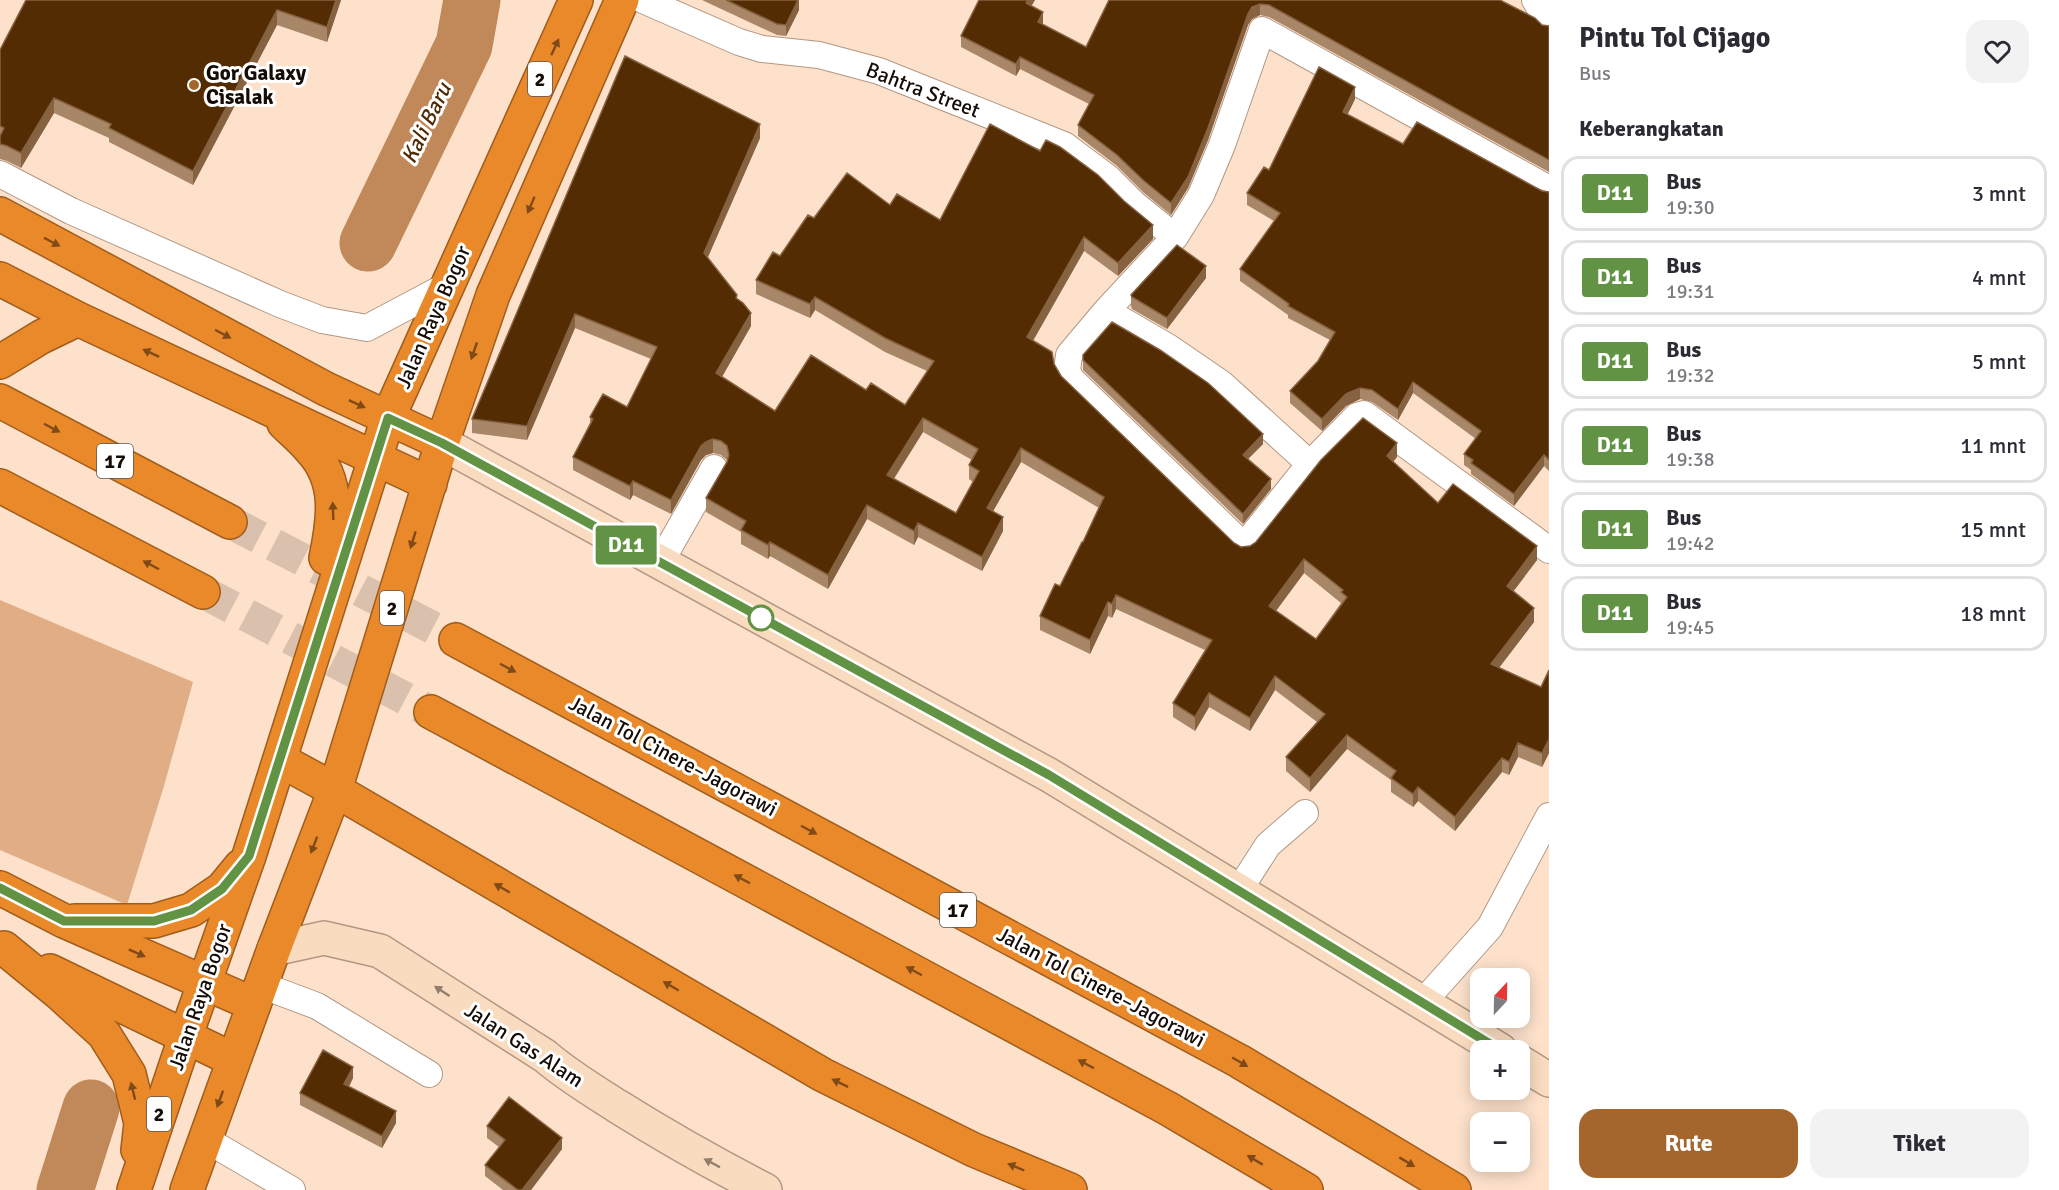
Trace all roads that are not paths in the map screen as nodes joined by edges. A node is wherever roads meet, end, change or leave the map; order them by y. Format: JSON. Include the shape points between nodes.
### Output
{"nodes":[{"id":1,"x":576,"y":0,"type":"edge"},
{"id":2,"x":622,"y":0,"type":"edge"},
{"id":3,"x":643,"y":0,"type":"edge"},
{"id":4,"x":1535,"y":0,"type":"edge"},
{"id":5,"x":1549,"y":23,"type":"edge"},
{"id":6,"x":0,"y":174,"type":"edge"},
{"id":7,"x":1549,"y":189,"type":"edge"},
{"id":8,"x":0,"y":214,"type":"edge"},
{"id":9,"x":1175,"y":237,"type":"junction"},
{"id":10,"x":0,"y":279,"type":"edge"},
{"id":11,"x":448,"y":285,"type":"junction"},
{"id":12,"x":1106,"y":311,"type":"junction"},
{"id":13,"x":78,"y":319,"type":"junction"},
{"id":14,"x":0,"y":362,"type":"edge"},
{"id":15,"x":0,"y":401,"type":"edge"},
{"id":16,"x":267,"y":408,"type":"junction"},
{"id":17,"x":388,"y":418,"type":"junction"},
{"id":18,"x":442,"y":443,"type":"junction"},
{"id":19,"x":375,"y":458,"type":"junction"},
{"id":20,"x":1310,"y":464,"type":"junction"},
{"id":21,"x":714,"y":468,"type":"dead end"},
{"id":22,"x":430,"y":484,"type":"junction"},
{"id":23,"x":0,"y":486,"type":"edge"},
{"id":24,"x":230,"y":522,"type":"tunnel mouth"},
{"id":25,"x":1549,"y":550,"type":"edge"},
{"id":26,"x":660,"y":563,"type":"junction"},
{"id":27,"x":203,"y":592,"type":"tunnel mouth"},
{"id":28,"x":456,"y":640,"type":"tunnel mouth"},
{"id":29,"x":301,"y":692,"type":"junction"},
{"id":30,"x":431,"y":712,"type":"tunnel mouth"},
{"id":31,"x":280,"y":760,"type":"junction"},
{"id":32,"x":336,"y":790,"type":"junction"},
{"id":33,"x":1305,"y":813,"type":"dead end"},
{"id":34,"x":1549,"y":816,"type":"edge"},
{"id":35,"x":249,"y":856,"type":"junction"},
{"id":36,"x":0,"y":888,"type":"edge"},
{"id":37,"x":1239,"y":890,"type":"junction"},
{"id":38,"x":64,"y":921,"type":"junction"},
{"id":39,"x":2,"y":947,"type":"edge"},
{"id":40,"x":274,"y":949,"type":"junction"},
{"id":41,"x":204,"y":983,"type":"junction"},
{"id":42,"x":257,"y":995,"type":"junction"},
{"id":43,"x":1423,"y":1002,"type":"junction"},
{"id":44,"x":185,"y":1038,"type":"junction"},
{"id":45,"x":1484,"y":1040,"type":"edge"},
{"id":46,"x":234,"y":1060,"type":"junction"},
{"id":47,"x":1530,"y":1068,"type":"edge"},
{"id":48,"x":429,"y":1074,"type":"dead end"},
{"id":49,"x":1549,"y":1080,"type":"edge"},
{"id":50,"x":205,"y":1139,"type":"junction"},
{"id":51,"x":133,"y":1190,"type":"edge"},
{"id":52,"x":187,"y":1190,"type":"edge"},
{"id":53,"x":292,"y":1190,"type":"edge"},
{"id":54,"x":765,"y":1190,"type":"edge"},
{"id":55,"x":1070,"y":1190,"type":"edge"},
{"id":56,"x":1306,"y":1190,"type":"edge"},
{"id":57,"x":1454,"y":1190,"type":"edge"}],
"edges":[{"from":11,"to":1,"type":"highway","name":"Jalan Raya Bogor","number":"2","one_way":true},
{"from":2,"to":18,"type":"highway","number":"2","one_way":true,"via":[[493,295]]},
{"from":3,"to":9,"type":"street","name":"Bahtra Street","via":[[762,49],[819,56],[879,71],[1064,145]]},
{"from":4,"to":5,"type":"street"},
{"from":6,"to":11,"type":"street","via":[[71,211],[322,320],[367,328]]},
{"from":7,"to":9,"type":"street","via":[[1262,30],[1201,195]]},
{"from":8,"to":17,"type":"highway","one_way":true,"via":[[326,389]]},
{"from":9,"to":12,"type":"street"},
{"from":10,"to":13,"type":"highway"},
{"from":11,"to":17,"type":"highway","name":"Jalan Raya Bogor","number":"2"},
{"from":12,"to":20,"type":"street","via":[[1222,384]]},
{"from":12,"to":20,"type":"street","via":[[1069,355],[1067,371],[1071,379],[1245,546]]},
{"from":13,"to":14,"type":"highway"},
{"from":16,"to":13,"type":"highway","one_way":true},
{"from":15,"to":24,"type":"highway","number":"17","one_way":true},
{"from":16,"to":19,"type":"highway"},
{"from":29,"to":16,"type":"highway","one_way":true,"via":[[333,521],[332,494],[326,472],[313,451]]},
{"from":17,"to":18,"type":"highway"},
{"from":17,"to":19,"type":"highway","name":"Jalan Raya Bogor","number":"2"},
{"from":18,"to":22,"type":"highway"},
{"from":18,"to":26,"type":"main road"},
{"from":19,"to":22,"type":"highway"},
{"from":19,"to":29,"type":"highway","name":"Jalan Raya Bogor","number":"2"},
{"from":20,"to":25,"type":"street","via":[[1357,416],[1364,414]]},
{"from":21,"to":26,"type":"street"},
{"from":22,"to":32,"type":"highway","number":"2","one_way":true},
{"from":27,"to":23,"type":"highway","one_way":true},
{"from":26,"to":37,"type":"main road","via":[[1049,775]]},
{"from":28,"to":57,"type":"highway","name":"Jalan Tol Cinere–Jagorawi","number":"17","one_way":true,"via":[[1239,1061]]},
{"from":29,"to":31,"type":"highway","name":"Jalan Raya Bogor","number":"2"},
{"from":56,"to":30,"type":"highway","one_way":true,"via":[[1167,1108]]},
{"from":31,"to":32,"type":"highway"},
{"from":31,"to":35,"type":"highway","name":"Jalan Raya Bogor","number":"2"},
{"from":32,"to":40,"type":"highway","one_way":true},
{"from":55,"to":32,"type":"highway","one_way":true,"via":[[974,1150],[823,1075]]},
{"from":33,"to":37,"type":"street","via":[[1268,845]]},
{"from":34,"to":43,"type":"street","via":[[1490,927]]},
{"from":35,"to":38,"type":"highway","via":[[222,889],[191,910],[154,921]]},
{"from":35,"to":41,"type":"highway","name":"Jalan Raya Bogor","number":"2"},
{"from":36,"to":38,"type":"highway"},
{"from":37,"to":43,"type":"main road"},
{"from":38,"to":41,"type":"highway","one_way":true},
{"from":39,"to":44,"type":"highway"},
{"from":51,"to":39,"type":"highway","one_way":true,"via":[[141,1123],[129,1074],[104,1034]]},
{"from":40,"to":42,"type":"highway"},
{"from":54,"to":40,"type":"main road","name":"Jalan Gas Alam","one_way":true,"via":[[646,1125],[380,951],[324,938]]},
{"from":41,"to":42,"type":"highway"},
{"from":41,"to":44,"type":"highway","name":"Jalan Raya Bogor","number":"2"},
{"from":42,"to":46,"type":"highway"},
{"from":42,"to":48,"type":"street","via":[[317,1006]]},
{"from":43,"to":45,"type":"main road"},
{"from":44,"to":46,"type":"highway"},
{"from":44,"to":51,"type":"highway","name":"Jalan Raya Bogor","number":"2"},
{"from":46,"to":50,"type":"highway","one_way":true},
{"from":47,"to":49,"type":"main road"},
{"from":50,"to":52,"type":"highway"},
{"from":50,"to":53,"type":"street"}]}
